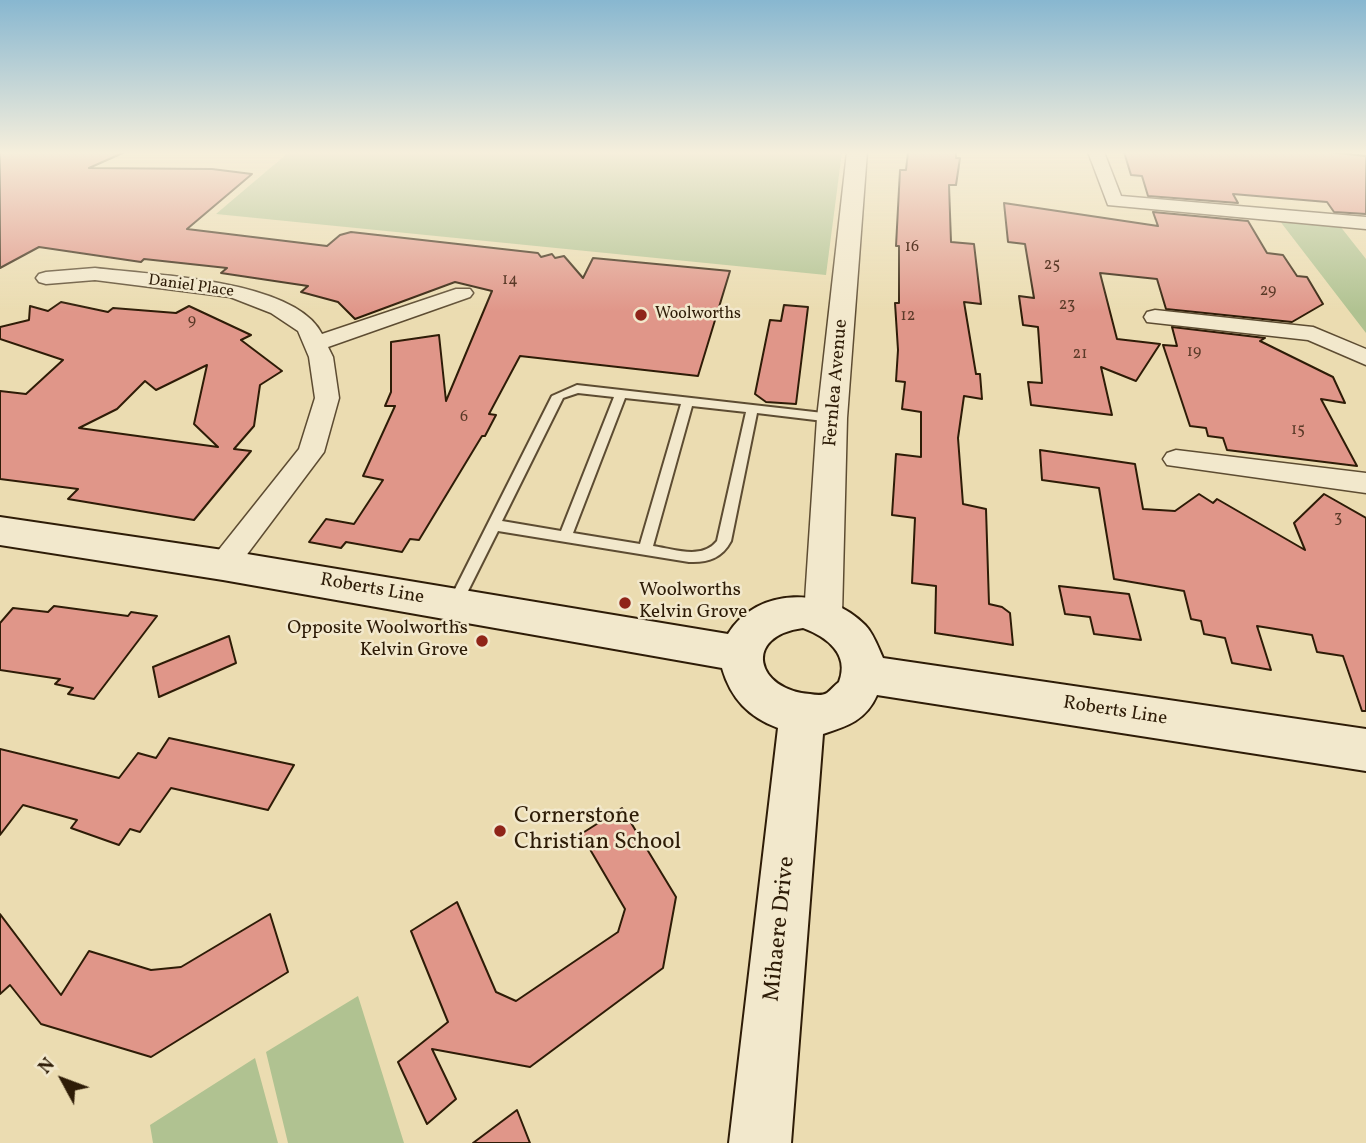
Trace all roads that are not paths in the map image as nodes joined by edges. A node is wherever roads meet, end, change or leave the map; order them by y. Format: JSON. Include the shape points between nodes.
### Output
{"nodes":[{"id":1,"x":852,"y":205,"type":"edge"},
{"id":2,"x":1164,"y":205,"type":"edge"},
{"id":3,"x":1366,"y":223,"type":"edge"},
{"id":4,"x":46,"y":278,"type":"dead end"},
{"id":5,"x":463,"y":293,"type":"dead end"},
{"id":6,"x":1155,"y":317,"type":"dead end"},
{"id":7,"x":315,"y":344,"type":"junction"},
{"id":8,"x":1366,"y":358,"type":"edge"},
{"id":9,"x":621,"y":394,"type":"junction"},
{"id":10,"x":687,"y":402,"type":"junction"},
{"id":11,"x":752,"y":409,"type":"junction"},
{"id":12,"x":832,"y":418,"type":"junction"},
{"id":13,"x":1176,"y":459,"type":"dead end"},
{"id":14,"x":1366,"y":483,"type":"edge"},
{"id":15,"x":493,"y":525,"type":"junction"},
{"id":16,"x":0,"y":531,"type":"edge"},
{"id":17,"x":565,"y":537,"type":"junction"},
{"id":18,"x":645,"y":550,"type":"junction"},
{"id":19,"x":223,"y":565,"type":"junction"},
{"id":20,"x":454,"y":605,"type":"junction"},
{"id":21,"x":823,"y":615,"type":"junction"},
{"id":22,"x":742,"y":654,"type":"junction"},
{"id":23,"x":865,"y":674,"type":"junction"},
{"id":24,"x":802,"y":716,"type":"junction"},
{"id":25,"x":1366,"y":750,"type":"edge"},
{"id":26,"x":760,"y":1143,"type":"edge"}],
"edges":[{"from":1,"to":12,"type":"street","name":"Fernlea Avenue"},
{"from":2,"to":3,"type":"street"},
{"from":4,"to":7,"type":"street","name":"Daniel Place","via":[[95,274],[236,292],[279,308],[307,327]]},
{"from":5,"to":7,"type":"street"},
{"from":6,"to":8,"type":"street","via":[[1313,334]]},
{"from":7,"to":19,"type":"street","name":"Daniel Place","via":[[327,398],[310,452]]},
{"from":9,"to":10,"type":"lane"},
{"from":9,"to":15,"type":"lane","via":[[577,389],[558,396]]},
{"from":9,"to":17,"type":"lane"},
{"from":10,"to":11,"type":"lane"},
{"from":10,"to":18,"type":"lane"},
{"from":11,"to":12,"type":"lane"},
{"from":11,"to":18,"type":"lane","via":[[722,546],[710,555],[695,557]]},
{"from":12,"to":21,"type":"street","name":"Fernlea Avenue"},
{"from":13,"to":14,"type":"street"},
{"from":15,"to":17,"type":"lane"},
{"from":15,"to":20,"type":"lane"},
{"from":16,"to":19,"type":"main road","name":"Roberts Line"},
{"from":17,"to":18,"type":"lane"},
{"from":19,"to":20,"type":"main road","name":"Roberts Line"},
{"from":20,"to":22,"type":"main road","name":"Roberts Line"},
{"from":21,"to":22,"type":"main road","via":[[805,611],[771,617],[752,632]]},
{"from":21,"to":23,"type":"main road","via":[[855,639]]},
{"from":22,"to":24,"type":"main road","via":[[744,671],[758,694],[782,711]]},
{"from":23,"to":24,"type":"main road","via":[[855,694],[837,710]]},
{"from":23,"to":25,"type":"main road","name":"Roberts Line"},
{"from":24,"to":26,"type":"main road","name":"Mihaere Drive"}]}
